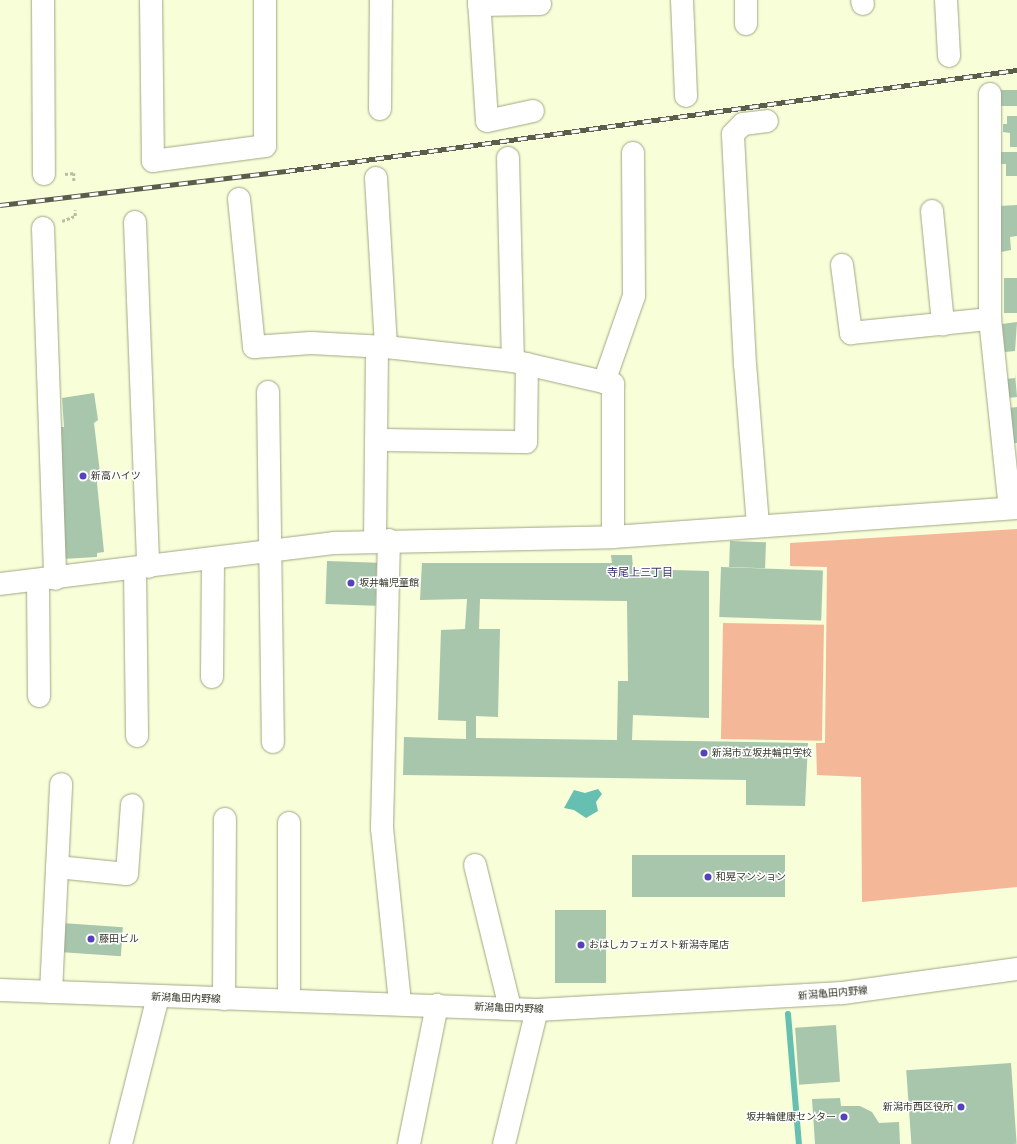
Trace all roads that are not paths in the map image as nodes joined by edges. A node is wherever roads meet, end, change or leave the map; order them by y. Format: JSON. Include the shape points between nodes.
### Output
{"nodes":[{"id":1,"x":43,"y":0,"type":"edge"},
{"id":2,"x":151,"y":0,"type":"edge"},
{"id":3,"x":265,"y":0,"type":"edge"},
{"id":4,"x":381,"y":0,"type":"edge"},
{"id":5,"x":682,"y":0,"type":"edge"},
{"id":6,"x":746,"y":0,"type":"edge"},
{"id":7,"x":946,"y":0,"type":"edge"},
{"id":8,"x":479,"y":2,"type":"edge"},
{"id":9,"x":540,"y":4,"type":"dead end"},
{"id":10,"x":746,"y":24,"type":"dead end"},
{"id":11,"x":949,"y":56,"type":"dead end"},
{"id":12,"x":990,"y":94,"type":"dead end"},
{"id":13,"x":686,"y":96,"type":"dead end"},
{"id":14,"x":380,"y":109,"type":"dead end"},
{"id":15,"x":533,"y":111,"type":"dead end"},
{"id":16,"x":767,"y":121,"type":"dead end"},
{"id":17,"x":633,"y":153,"type":"dead end"},
{"id":18,"x":508,"y":158,"type":"dead end"},
{"id":19,"x":44,"y":174,"type":"dead end"},
{"id":20,"x":376,"y":178,"type":"dead end"},
{"id":21,"x":239,"y":199,"type":"dead end"},
{"id":22,"x":932,"y":210,"type":"dead end"},
{"id":23,"x":135,"y":222,"type":"dead end"},
{"id":24,"x":44,"y":228,"type":"dead end"},
{"id":25,"x":842,"y":265,"type":"dead end"},
{"id":26,"x":990,"y":319,"type":"junction"},
{"id":27,"x":943,"y":324,"type":"junction"},
{"id":28,"x":381,"y":348,"type":"junction"},
{"id":29,"x":520,"y":362,"type":"junction"},
{"id":30,"x":604,"y":382,"type":"junction"},
{"id":31,"x":268,"y":392,"type":"dead end"},
{"id":32,"x":376,"y":440,"type":"junction"},
{"id":33,"x":1013,"y":508,"type":"edge"},
{"id":34,"x":758,"y":525,"type":"junction"},
{"id":35,"x":613,"y":537,"type":"junction"},
{"id":36,"x":382,"y":541,"type":"junction"},
{"id":37,"x":270,"y":552,"type":"junction"},
{"id":38,"x":213,"y":559,"type":"junction"},
{"id":39,"x":142,"y":568,"type":"junction"},
{"id":40,"x":46,"y":580,"type":"junction"},
{"id":41,"x":0,"y":584,"type":"edge"},
{"id":42,"x":212,"y":677,"type":"dead end"},
{"id":43,"x":39,"y":696,"type":"dead end"},
{"id":44,"x":137,"y":736,"type":"dead end"},
{"id":45,"x":273,"y":742,"type":"dead end"},
{"id":46,"x":61,"y":784,"type":"dead end"},
{"id":47,"x":132,"y":804,"type":"dead end"},
{"id":48,"x":225,"y":819,"type":"dead end"},
{"id":49,"x":289,"y":823,"type":"dead end"},
{"id":50,"x":475,"y":865,"type":"dead end"},
{"id":51,"x":57,"y":867,"type":"junction"},
{"id":52,"x":1017,"y":969,"type":"edge"},
{"id":53,"x":0,"y":990,"type":"edge"},
{"id":54,"x":51,"y":992,"type":"junction"},
{"id":55,"x":158,"y":997,"type":"junction"},
{"id":56,"x":224,"y":999,"type":"junction"},
{"id":57,"x":289,"y":1000,"type":"junction"},
{"id":58,"x":400,"y":1003,"type":"junction"},
{"id":59,"x":437,"y":1005,"type":"junction"},
{"id":60,"x":510,"y":1008,"type":"junction"},
{"id":61,"x":537,"y":1010,"type":"junction"},
{"id":62,"x":121,"y":1144,"type":"edge"},
{"id":63,"x":409,"y":1144,"type":"edge"},
{"id":64,"x":504,"y":1144,"type":"edge"}],
"edges":[{"from":1,"to":19,"type":"street"},
{"from":2,"to":3,"type":"street","via":[[152,161],[265,146]]},
{"from":4,"to":14,"type":"street"},
{"from":5,"to":13,"type":"street"},
{"from":6,"to":10,"type":"street"},
{"from":7,"to":11,"type":"street"},
{"from":8,"to":9,"type":"street"},
{"from":8,"to":15,"type":"street","via":[[487,121]]},
{"from":12,"to":26,"type":"street"},
{"from":16,"to":34,"type":"street","via":[[743,124],[733,134],[745,365]]},
{"from":17,"to":30,"type":"street","via":[[634,296]]},
{"from":18,"to":29,"type":"street"},
{"from":20,"to":28,"type":"street"},
{"from":21,"to":28,"type":"street","via":[[254,347],[310,343]]},
{"from":22,"to":27,"type":"street"},
{"from":23,"to":39,"type":"street"},
{"from":24,"to":40,"type":"street"},
{"from":25,"to":27,"type":"street","via":[[851,333]]},
{"from":26,"to":27,"type":"street"},
{"from":26,"to":33,"type":"street"},
{"from":28,"to":29,"type":"street"},
{"from":28,"to":32,"type":"street"},
{"from":29,"to":30,"type":"street"},
{"from":29,"to":32,"type":"street","via":[[526,442]]},
{"from":30,"to":35,"type":"street","via":[[613,384]]},
{"from":31,"to":37,"type":"street"},
{"from":32,"to":36,"type":"street"},
{"from":33,"to":34,"type":"street"},
{"from":34,"to":35,"type":"street"},
{"from":35,"to":36,"type":"street"},
{"from":36,"to":37,"type":"street","via":[[334,543]]},
{"from":36,"to":58,"type":"street","via":[[382,828]]},
{"from":37,"to":38,"type":"street"},
{"from":37,"to":45,"type":"street"},
{"from":38,"to":39,"type":"street"},
{"from":38,"to":42,"type":"street"},
{"from":39,"to":40,"type":"street"},
{"from":39,"to":44,"type":"street"},
{"from":40,"to":41,"type":"street"},
{"from":40,"to":43,"type":"street"},
{"from":46,"to":51,"type":"street"},
{"from":47,"to":51,"type":"street","via":[[127,874]]},
{"from":48,"to":56,"type":"street"},
{"from":49,"to":57,"type":"street"},
{"from":50,"to":60,"type":"street"},
{"from":51,"to":54,"type":"street"},
{"from":52,"to":61,"type":"street","name":"新潟亀田内野線","via":[[843,993]]},
{"from":53,"to":54,"type":"street","name":"新潟亀田内野線"},
{"from":54,"to":55,"type":"street","name":"新潟亀田内野線"},
{"from":55,"to":56,"type":"street","name":"新潟亀田内野線"},
{"from":55,"to":62,"type":"street"},
{"from":56,"to":57,"type":"street","name":"新潟亀田内野線"},
{"from":57,"to":58,"type":"street","name":"新潟亀田内野線"},
{"from":58,"to":59,"type":"street","name":"新潟亀田内野線"},
{"from":59,"to":60,"type":"street","name":"新潟亀田内野線"},
{"from":59,"to":63,"type":"street"},
{"from":60,"to":61,"type":"street","name":"新潟亀田内野線"},
{"from":61,"to":64,"type":"street"}]}
